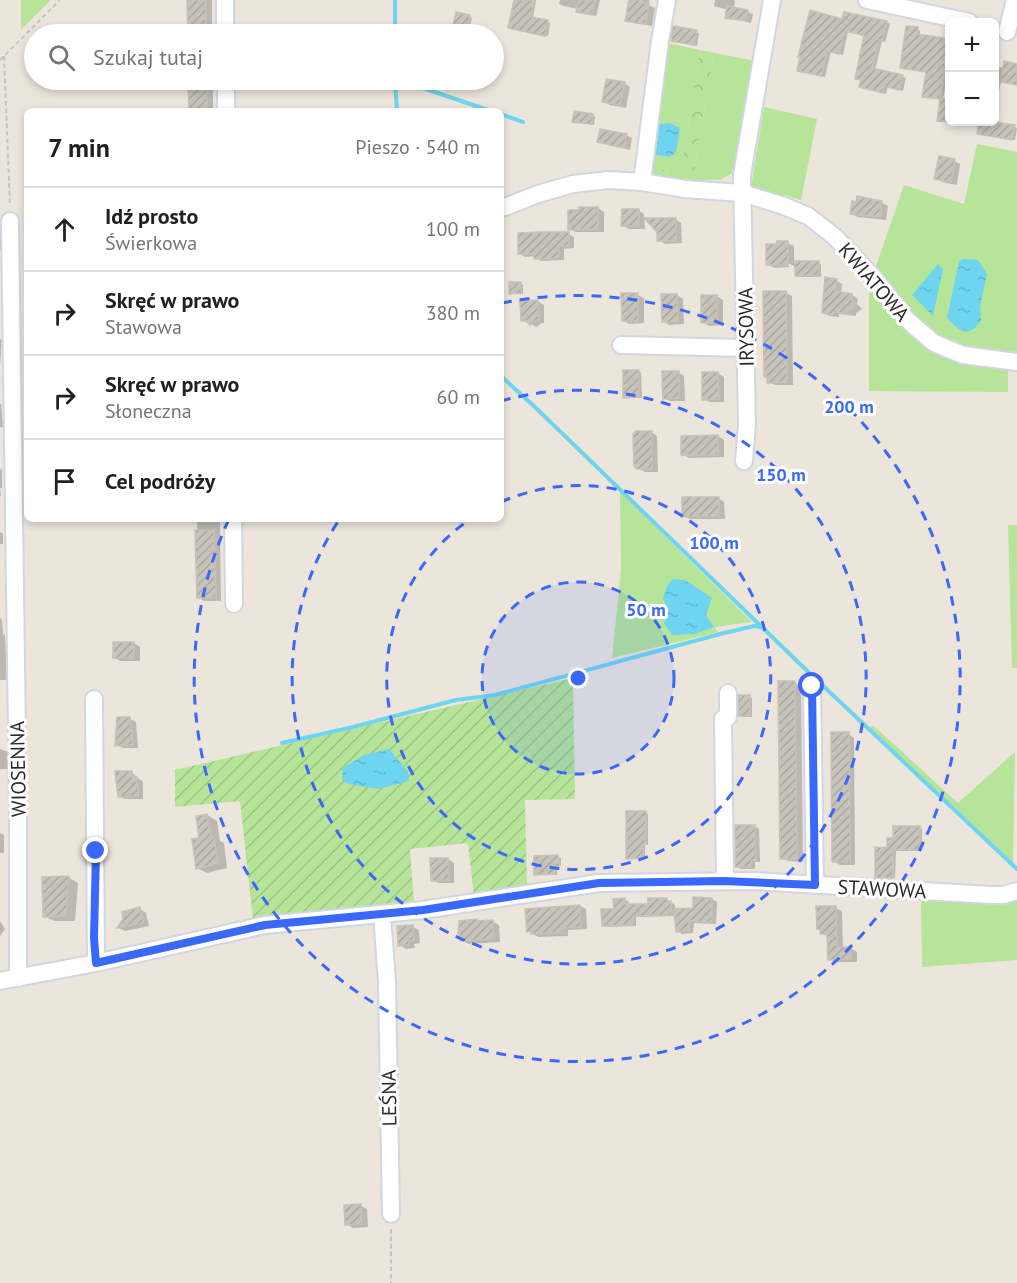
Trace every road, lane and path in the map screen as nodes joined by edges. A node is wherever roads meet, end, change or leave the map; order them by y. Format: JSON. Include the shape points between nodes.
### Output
{"nodes":[{"id":1,"x":60,"y":0,"type":"edge"},
{"id":2,"x":225,"y":0,"type":"edge"},
{"id":3,"x":667,"y":0,"type":"edge"},
{"id":4,"x":772,"y":0,"type":"edge"},
{"id":5,"x":867,"y":0,"type":"edge"},
{"id":6,"x":1015,"y":0,"type":"edge"},
{"id":7,"x":950,"y":18,"type":"edge"},
{"id":8,"x":36,"y":24,"type":"edge"},
{"id":9,"x":225,"y":24,"type":"edge"},
{"id":10,"x":1006,"y":32,"type":"edge"},
{"id":11,"x":24,"y":36,"type":"edge"},
{"id":12,"x":4,"y":56,"type":"junction"},
{"id":13,"x":0,"y":60,"type":"edge"},
{"id":14,"x":226,"y":90,"type":"edge"},
{"id":15,"x":226,"y":108,"type":"edge"},
{"id":16,"x":642,"y":182,"type":"junction"},
{"id":17,"x":742,"y":193,"type":"junction"},
{"id":18,"x":505,"y":207,"type":"dead end"},
{"id":19,"x":10,"y":221,"type":"joint"},
{"id":20,"x":621,"y":345,"type":"dead end"},
{"id":21,"x":746,"y":348,"type":"junction"},
{"id":22,"x":1013,"y":361,"type":"edge"},
{"id":23,"x":744,"y":461,"type":"dead end"},
{"id":24,"x":233,"y":522,"type":"edge"},
{"id":25,"x":234,"y":604,"type":"dead end"},
{"id":26,"x":812,"y":686,"type":"dead end"},
{"id":27,"x":728,"y":693,"type":"dead end"},
{"id":28,"x":94,"y":699,"type":"dead end"},
{"id":29,"x":724,"y":881,"type":"junction"},
{"id":30,"x":815,"y":885,"type":"junction"},
{"id":31,"x":1017,"y":891,"type":"edge"},
{"id":32,"x":382,"y":914,"type":"junction"},
{"id":33,"x":96,"y":963,"type":"junction"},
{"id":34,"x":18,"y":978,"type":"junction"},
{"id":35,"x":0,"y":981,"type":"edge"},
{"id":36,"x":391,"y":1214,"type":"joint"},
{"id":37,"x":391,"y":1283,"type":"edge"}],
"edges":[{"from":1,"to":8,"type":"path"},
{"from":2,"to":9,"type":"street"},
{"from":3,"to":16,"type":"street"},
{"from":4,"to":17,"type":"street"},
{"from":5,"to":7,"type":"street"},
{"from":6,"to":10,"type":"street"},
{"from":11,"to":12,"type":"path"},
{"from":12,"to":13,"type":"path"},
{"from":12,"to":19,"type":"path"},
{"from":14,"to":15,"type":"street"},
{"from":16,"to":17,"type":"street","name":"KWIATOWA"},
{"from":16,"to":18,"type":"street","name":"KWIATOWA","via":[[573,184]]},
{"from":17,"to":21,"type":"street","name":"IRYSOWA"},
{"from":17,"to":22,"type":"street","name":"KWIATOWA","via":[[808,216],[835,237],[906,319],[934,343],[963,355]]},
{"from":19,"to":34,"type":"street","name":"WIOSENNA"},
{"from":20,"to":21,"type":"street"},
{"from":21,"to":23,"type":"street","name":"IRYSOWA"},
{"from":24,"to":25,"type":"street"},
{"from":26,"to":30,"type":"street"},
{"from":27,"to":29,"type":"street","via":[[728,717],[723,719]]},
{"from":28,"to":33,"type":"street"},
{"from":29,"to":30,"type":"street","name":"STAWOWA"},
{"from":29,"to":32,"type":"street","name":"STAWOWA","via":[[599,883]]},
{"from":30,"to":31,"type":"street","name":"STAWOWA","via":[[991,895]]},
{"from":32,"to":33,"type":"street","name":"STAWOWA","via":[[265,925]]},
{"from":32,"to":36,"type":"street","name":"LEŚNA"},
{"from":33,"to":34,"type":"street","name":"STAWOWA"},
{"from":34,"to":35,"type":"street","name":"STAWOWA"},
{"from":36,"to":37,"type":"path"}]}
